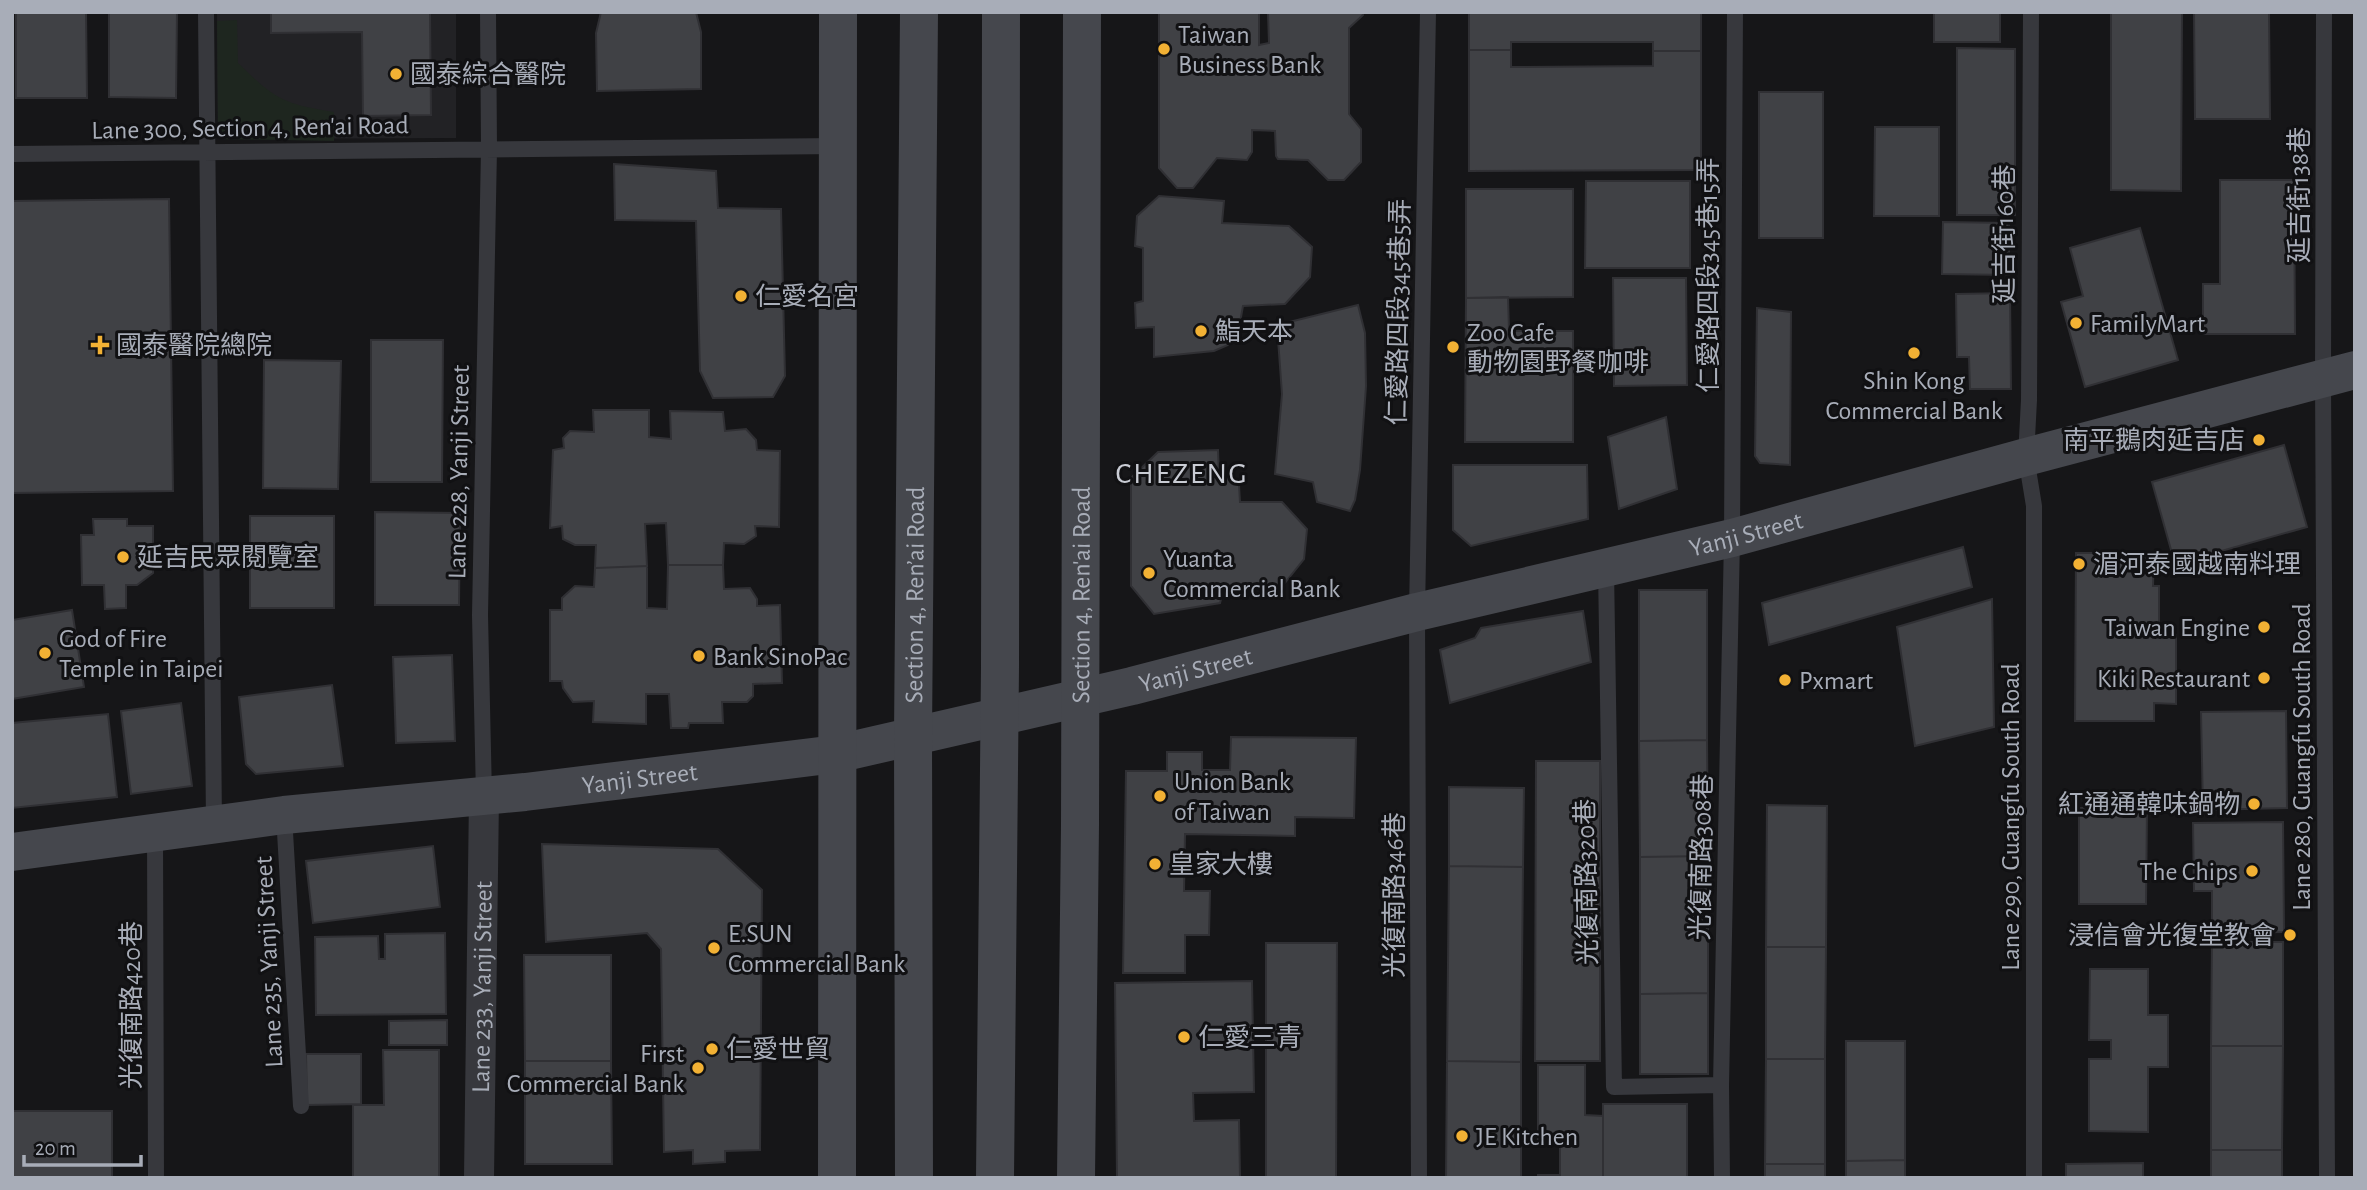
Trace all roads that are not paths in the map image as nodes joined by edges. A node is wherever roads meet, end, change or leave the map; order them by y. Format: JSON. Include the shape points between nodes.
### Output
{"nodes":[{"id":1,"x":206,"y":12,"type":"edge"},
{"id":2,"x":488,"y":12,"type":"edge"},
{"id":3,"x":838,"y":12,"type":"edge"},
{"id":4,"x":919,"y":12,"type":"edge"},
{"id":5,"x":1001,"y":12,"type":"edge"},
{"id":6,"x":1082,"y":12,"type":"edge"},
{"id":7,"x":1428,"y":12,"type":"edge"},
{"id":8,"x":1735,"y":12,"type":"edge"},
{"id":9,"x":2031,"y":12,"type":"edge"},
{"id":10,"x":2324,"y":12,"type":"edge"},
{"id":11,"x":838,"y":146,"type":"junction"},
{"id":12,"x":489,"y":149,"type":"junction"},
{"id":13,"x":207,"y":152,"type":"junction"},
{"id":14,"x":12,"y":154,"type":"edge"},
{"id":15,"x":2339,"y":374,"type":"edge"},
{"id":16,"x":2026,"y":457,"type":"junction"},
{"id":17,"x":1732,"y":538,"type":"junction"},
{"id":18,"x":1605,"y":568,"type":"junction"},
{"id":19,"x":1417,"y":612,"type":"junction"},
{"id":20,"x":1080,"y":697,"type":"junction"},
{"id":21,"x":999,"y":716,"type":"junction"},
{"id":22,"x":912,"y":736,"type":"junction"},
{"id":23,"x":836,"y":754,"type":"junction"},
{"id":24,"x":484,"y":796,"type":"junction"},
{"id":25,"x":284,"y":815,"type":"junction"},
{"id":26,"x":214,"y":824,"type":"junction"},
{"id":27,"x":155,"y":831,"type":"junction"},
{"id":28,"x":12,"y":852,"type":"edge"},
{"id":29,"x":1721,"y":1086,"type":"junction"},
{"id":30,"x":302,"y":1106,"type":"dead end"},
{"id":31,"x":156,"y":1178,"type":"edge"},
{"id":32,"x":480,"y":1178,"type":"edge"},
{"id":33,"x":837,"y":1178,"type":"edge"},
{"id":34,"x":914,"y":1178,"type":"edge"},
{"id":35,"x":995,"y":1178,"type":"edge"},
{"id":36,"x":1076,"y":1178,"type":"edge"},
{"id":37,"x":1419,"y":1178,"type":"edge"},
{"id":38,"x":1722,"y":1178,"type":"edge"},
{"id":39,"x":2034,"y":1178,"type":"edge"},
{"id":40,"x":2327,"y":1178,"type":"edge"}],
"edges":[{"from":1,"to":13,"type":"lane"},
{"from":2,"to":12,"type":"lane"},
{"from":3,"to":11,"type":"main road"},
{"from":4,"to":22,"type":"main road","name":"Section 4, Ren’ai Road"},
{"from":5,"to":21,"type":"main road"},
{"from":6,"to":20,"type":"main road","name":"Section 4, Ren'ai Road"},
{"from":7,"to":19,"type":"lane","name":"仁愛路四段345巷5弄"},
{"from":8,"to":17,"type":"lane","name":"仁愛路四段345巷15弄"},
{"from":9,"to":16,"type":"lane","name":"延吉街160巷"},
{"from":10,"to":15,"type":"lane","name":"延吉街138巷"},
{"from":11,"to":12,"type":"lane","name":"Lane 300, Section 4, Ren'ai Road"},
{"from":11,"to":23,"type":"main road"},
{"from":12,"to":13,"type":"lane","name":"Lane 300, Section 4, Ren'ai Road"},
{"from":12,"to":24,"type":"lane","name":"Lane 228, Yanji Street","via":[[480,615]]},
{"from":13,"to":14,"type":"lane","name":"Lane 300, Section 4, Ren'ai Road"},
{"from":13,"to":26,"type":"lane"},
{"from":15,"to":16,"type":"main road","name":"Yanji Street"},
{"from":15,"to":40,"type":"lane","name":"Lane 280, Guangfu South Road"},
{"from":16,"to":17,"type":"main road","name":"Yanji Street"},
{"from":16,"to":39,"type":"lane","name":"Lane 290, Guangfu South Road","via":[[2034,506]]},
{"from":17,"to":18,"type":"main road","name":"Yanji Street"},
{"from":17,"to":29,"type":"lane","name":"光復南路308巷"},
{"from":18,"to":19,"type":"main road","name":"Yanji Street"},
{"from":18,"to":29,"type":"lane","name":"光復南路320巷","via":[[1614,1087]]},
{"from":19,"to":20,"type":"main road","name":"Yanji Street"},
{"from":19,"to":37,"type":"lane","name":"光復南路346巷"},
{"from":20,"to":21,"type":"main road","name":"Yanji Street"},
{"from":20,"to":36,"type":"main road","name":"Section 4, Ren'ai Road"},
{"from":21,"to":22,"type":"main road","name":"Yanji Street"},
{"from":21,"to":35,"type":"main road"},
{"from":22,"to":23,"type":"main road","name":"Yanji Street"},
{"from":22,"to":34,"type":"main road","name":"Section 4, Ren’ai Road"},
{"from":23,"to":24,"type":"main road","name":"Yanji Street"},
{"from":23,"to":33,"type":"main road"},
{"from":24,"to":25,"type":"main road","name":"Yanji Street"},
{"from":24,"to":32,"type":"street","name":"Lane 233, Yanji Street"},
{"from":25,"to":26,"type":"main road","name":"Yanji Street"},
{"from":25,"to":30,"type":"lane","name":"Lane 235, Yanji Street"},
{"from":26,"to":27,"type":"main road","name":"Yanji Street"},
{"from":27,"to":28,"type":"main road","name":"Yanji Street"},
{"from":27,"to":31,"type":"lane","name":"光復南路420巷"},
{"from":29,"to":38,"type":"lane","name":"光復南路308巷"}]}
